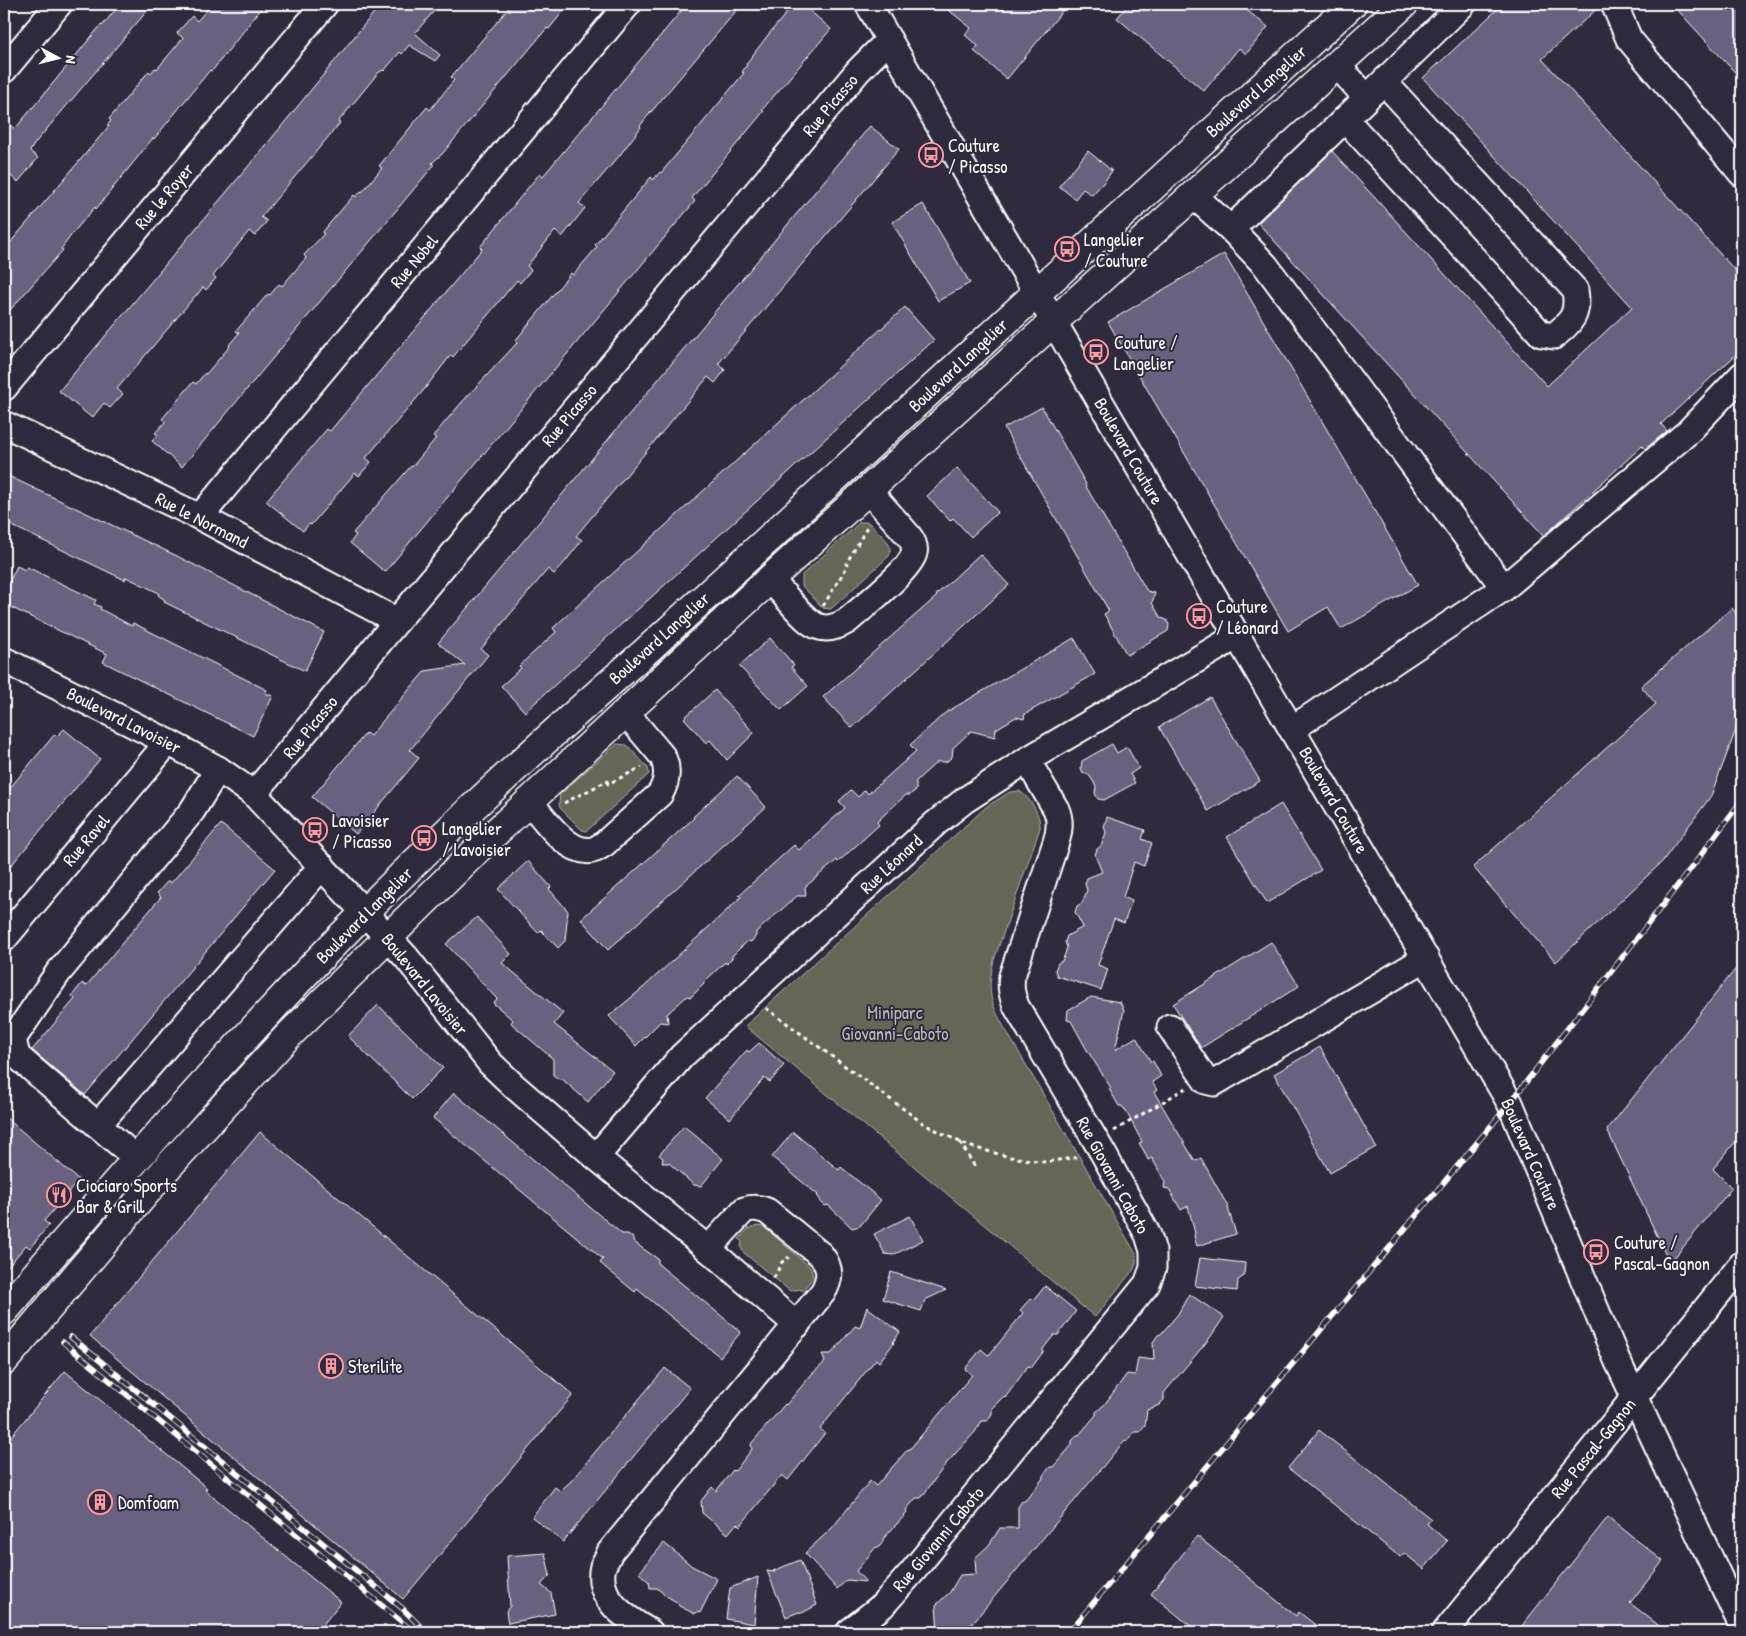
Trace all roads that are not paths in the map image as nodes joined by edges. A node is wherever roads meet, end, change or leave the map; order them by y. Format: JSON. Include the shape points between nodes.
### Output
{"nodes":[{"id":1,"x":59,"y":4,"type":"edge"},
{"id":2,"x":325,"y":4,"type":"edge"},
{"id":3,"x":628,"y":4,"type":"edge"},
{"id":4,"x":1352,"y":4,"type":"edge"},
{"id":5,"x":1404,"y":4,"type":"edge"},
{"id":6,"x":1463,"y":4,"type":"edge"},
{"id":7,"x":1614,"y":4,"type":"edge"},
{"id":8,"x":872,"y":5,"type":"edge"},
{"id":9,"x":889,"y":40,"type":"junction"},
{"id":10,"x":1337,"y":65,"type":"junction"},
{"id":11,"x":4,"y":70,"type":"edge"},
{"id":12,"x":1375,"y":90,"type":"junction"},
{"id":13,"x":1345,"y":119,"type":"junction"},
{"id":14,"x":1742,"y":174,"type":"edge"},
{"id":15,"x":1193,"y":195,"type":"junction"},
{"id":16,"x":1231,"y":229,"type":"junction"},
{"id":17,"x":1037,"y":293,"type":"junction"},
{"id":18,"x":1054,"y":322,"type":"junction"},
{"id":19,"x":1742,"y":374,"type":"edge"},
{"id":20,"x":4,"y":388,"type":"edge"},
{"id":21,"x":4,"y":424,"type":"edge"},
{"id":22,"x":869,"y":491,"type":"junction"},
{"id":23,"x":200,"y":517,"type":"junction"},
{"id":24,"x":770,"y":579,"type":"junction"},
{"id":25,"x":1504,"y":588,"type":"junction"},
{"id":26,"x":397,"y":621,"type":"junction"},
{"id":27,"x":1237,"y":636,"type":"junction"},
{"id":28,"x":4,"y":660,"type":"edge"},
{"id":29,"x":626,"y":713,"type":"junction"},
{"id":30,"x":1292,"y":729,"type":"junction"},
{"id":31,"x":168,"y":742,"type":"junction"},
{"id":32,"x":1027,"y":760,"type":"junction"},
{"id":33,"x":218,"y":769,"type":"junction"},
{"id":34,"x":254,"y":794,"type":"junction"},
{"id":35,"x":529,"y":801,"type":"junction"},
{"id":36,"x":322,"y":866,"type":"junction"},
{"id":37,"x":365,"y":912,"type":"junction"},
{"id":38,"x":387,"y":937,"type":"junction"},
{"id":39,"x":4,"y":939,"type":"edge"},
{"id":40,"x":1426,"y":958,"type":"junction"},
{"id":41,"x":1170,"y":1027,"type":"dead end"},
{"id":42,"x":98,"y":1124,"type":"junction"},
{"id":43,"x":596,"y":1157,"type":"junction"},
{"id":44,"x":136,"y":1158,"type":"junction"},
{"id":45,"x":708,"y":1249,"type":"junction"},
{"id":46,"x":1742,"y":1264,"type":"edge"},
{"id":47,"x":4,"y":1311,"type":"edge"},
{"id":48,"x":797,"y":1325,"type":"junction"},
{"id":49,"x":4,"y":1361,"type":"edge"},
{"id":50,"x":1634,"y":1398,"type":"junction"},
{"id":51,"x":1742,"y":1626,"type":"edge"},
{"id":52,"x":650,"y":1632,"type":"edge"},
{"id":53,"x":849,"y":1632,"type":"edge"},
{"id":54,"x":1445,"y":1632,"type":"edge"}],
"edges":[{"from":1,"to":11,"type":"street"},
{"from":2,"to":20,"type":"street","name":"Rue le Royer"},
{"from":3,"to":23,"type":"street","name":"Rue Nobel"},
{"from":4,"to":17,"type":"main road","name":"Boulevard Langelier"},
{"from":5,"to":10,"type":"main road","name":"Boulevard Langelier"},
{"from":6,"to":12,"type":"street"},
{"from":7,"to":14,"type":"street","via":[[1629,39]]},
{"from":8,"to":9,"type":"street","name":"Boulevard Couture"},
{"from":9,"to":17,"type":"street","name":"Boulevard Couture"},
{"from":9,"to":26,"type":"street","name":"Rue Picasso","via":[[858,71]]},
{"from":10,"to":12,"type":"street","via":[[1346,77]]},
{"from":10,"to":15,"type":"main road","name":"Boulevard Langelier"},
{"from":12,"to":13,"type":"street"},
{"from":12,"to":13,"type":"street","via":[[1574,290],[1575,315],[1564,327],[1554,336],[1541,334]]},
{"from":13,"to":16,"type":"street"},
{"from":15,"to":16,"type":"street"},
{"from":15,"to":18,"type":"main road","name":"Boulevard Langelier"},
{"from":16,"to":25,"type":"street","via":[[1266,266]]},
{"from":17,"to":18,"type":"street","name":"Boulevard Couture"},
{"from":17,"to":37,"type":"main road","name":"Boulevard Langelier","via":[[556,730]]},
{"from":18,"to":22,"type":"main road","name":"Boulevard Langelier"},
{"from":18,"to":27,"type":"street","name":"Boulevard Couture"},
{"from":19,"to":25,"type":"street","via":[[1688,432]]},
{"from":21,"to":23,"type":"street","name":"Rue le Normand"},
{"from":22,"to":24,"type":"main road","name":"Boulevard Langelier"},
{"from":22,"to":24,"type":"street","via":[[914,543],[915,553],[901,572],[848,621],[827,629],[808,622]]},
{"from":23,"to":26,"type":"street","name":"Rue le Normand"},
{"from":24,"to":29,"type":"main road","name":"Boulevard Langelier"},
{"from":25,"to":30,"type":"street"},
{"from":26,"to":34,"type":"street","name":"Rue Picasso"},
{"from":27,"to":30,"type":"street","name":"Boulevard Couture"},
{"from":27,"to":32,"type":"street","name":"Rue Léonard"},
{"from":28,"to":31,"type":"street","name":"Boulevard Lavoisier"},
{"from":29,"to":35,"type":"main road","name":"Boulevard Langelier"},
{"from":29,"to":35,"type":"street","name":"Boulevard Langelier","via":[[667,766],[665,785],[660,794],[595,850],[574,847],[564,840]]},
{"from":30,"to":40,"type":"street","name":"Boulevard Couture"},
{"from":31,"to":33,"type":"street","name":"Boulevard Lavoisier"},
{"from":31,"to":39,"type":"street","name":"Rue Ravel"},
{"from":32,"to":43,"type":"street","name":"Rue Léonard","via":[[936,823],[749,995],[668,1071]]},
{"from":32,"to":53,"type":"street","name":"Rue Giovanni Caboto","via":[[1060,816],[1060,824],[1010,986],[1016,1006],[1148,1235],[1153,1251],[1153,1268],[1147,1284],[913,1571],[882,1606]]},
{"from":33,"to":34,"type":"street","name":"Boulevard Lavoisier"},
{"from":33,"to":42,"type":"street","via":[[192,811],[58,973],[13,1038],[17,1056]]},
{"from":34,"to":36,"type":"street","name":"Boulevard Lavoisier"},
{"from":35,"to":38,"type":"main road","name":"Boulevard Langelier"},
{"from":36,"to":37,"type":"street","name":"Boulevard Lavoisier"},
{"from":36,"to":42,"type":"street"},
{"from":37,"to":38,"type":"street","name":"Boulevard Lavoisier"},
{"from":37,"to":44,"type":"main road","name":"Boulevard Langelier"},
{"from":38,"to":43,"type":"street","name":"Boulevard Lavoisier","via":[[428,983],[490,1063]]},
{"from":38,"to":49,"type":"main road","name":"Boulevard Langelier","via":[[287,1037],[173,1162]]},
{"from":40,"to":41,"type":"street","via":[[1214,1083],[1206,1081]]},
{"from":40,"to":50,"type":"street","name":"Boulevard Couture","via":[[1510,1103]]},
{"from":42,"to":44,"type":"street"},
{"from":43,"to":45,"type":"street","name":"Boulevard Lavoisier"},
{"from":44,"to":47,"type":"main road","name":"Boulevard Langelier"},
{"from":45,"to":48,"type":"street","name":"Boulevard Lavoisier"},
{"from":45,"to":48,"type":"street","via":[[739,1214],[752,1207],[767,1211],[821,1255],[827,1263],[829,1278],[823,1292]]},
{"from":46,"to":50,"type":"street","name":"Rue Pascal-Gagnon"},
{"from":48,"to":52,"type":"street","via":[[610,1552],[603,1566],[602,1582],[607,1598],[618,1610]]},
{"from":50,"to":51,"type":"street","name":"Boulevard Couture"},
{"from":50,"to":54,"type":"street","name":"Rue Pascal-Gagnon"}]}
